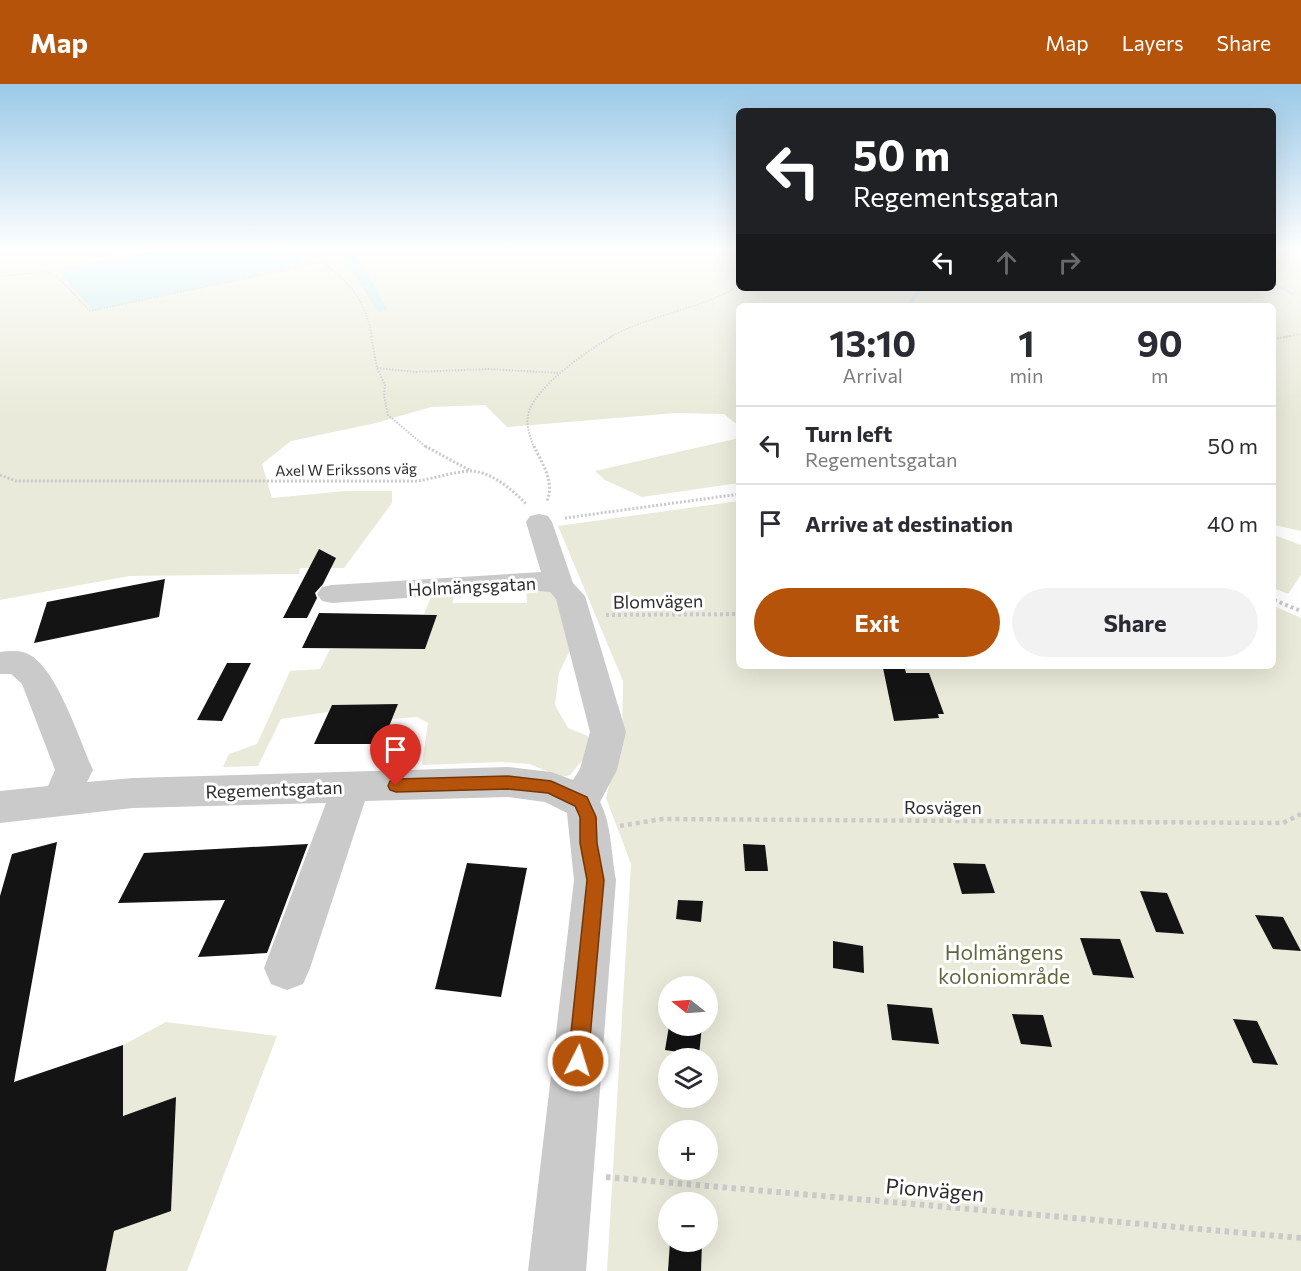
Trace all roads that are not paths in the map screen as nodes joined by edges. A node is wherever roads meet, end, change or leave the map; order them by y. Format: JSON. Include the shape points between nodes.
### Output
{"nodes":[{"id":1,"x":538,"y":511,"type":"road end"},
{"id":2,"x":560,"y":586,"type":"junction"},
{"id":3,"x":332,"y":594,"type":"dead end"},
{"id":4,"x":0,"y":663,"type":"edge"},
{"id":5,"x":351,"y":787,"type":"junction"},
{"id":6,"x":61,"y":799,"type":"junction"},
{"id":7,"x":0,"y":807,"type":"edge"},
{"id":8,"x":585,"y":823,"type":"junction"},
{"id":9,"x":287,"y":968,"type":"dead end"},
{"id":10,"x":557,"y":1271,"type":"edge"}],
"edges":[{"from":1,"to":2,"type":"street"},
{"from":2,"to":3,"type":"street","name":"Holmängsgatan","via":[[526,581]]},
{"from":2,"to":8,"type":"street","name":"Holmängsgatan","via":[[570,596],[578,619],[608,732]]},
{"from":4,"to":6,"type":"street","via":[[18,662],[36,678],[74,770]]},
{"from":5,"to":6,"type":"street","name":"Regementsgatan","via":[[133,793]]},
{"from":5,"to":8,"type":"street","name":"Regementsgatan","via":[[508,782],[551,787]]},
{"from":5,"to":9,"type":"street"},
{"from":6,"to":7,"type":"street","name":"Regementsgatan"},
{"from":8,"to":10,"type":"street","via":[[596,880]]}]}
